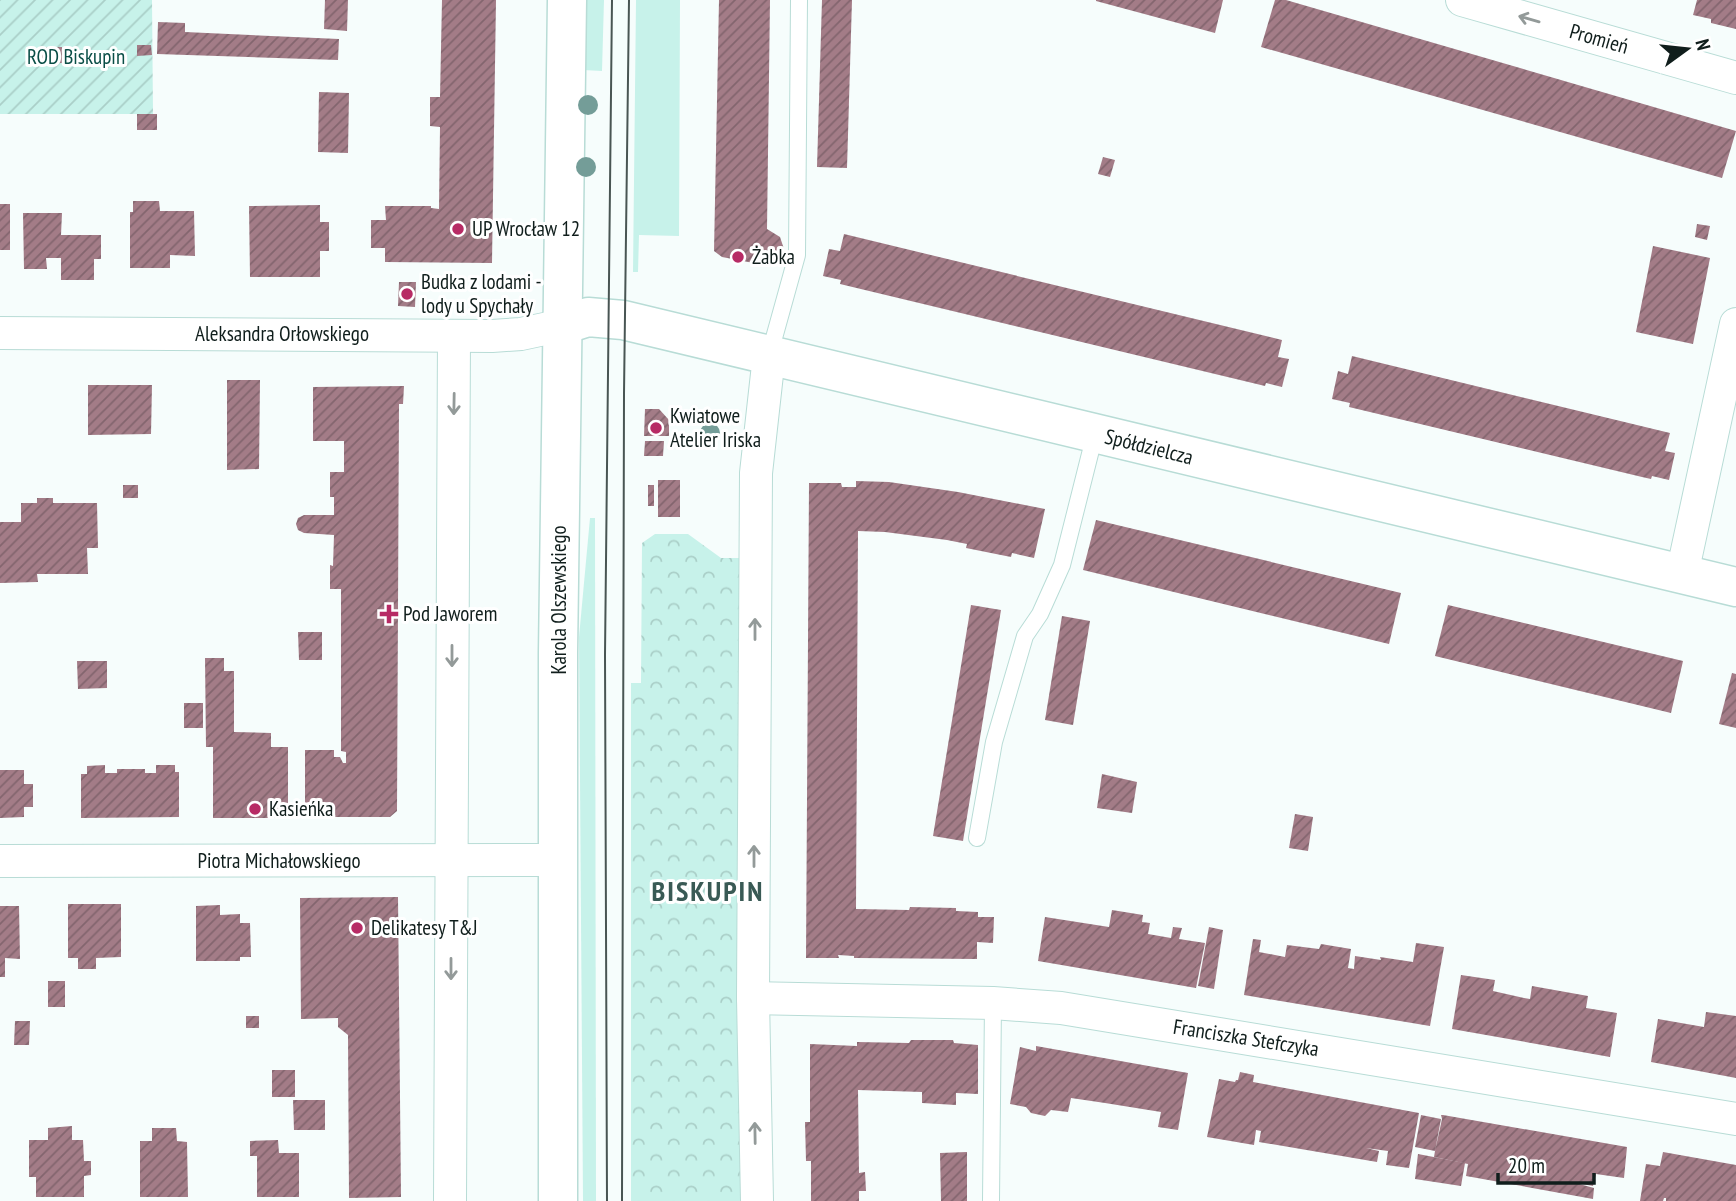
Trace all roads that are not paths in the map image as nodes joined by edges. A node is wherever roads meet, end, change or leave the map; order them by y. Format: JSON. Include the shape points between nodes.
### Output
{"nodes":[{"id":1,"x":567,"y":0,"type":"edge"},
{"id":2,"x":799,"y":0,"type":"edge"},
{"id":3,"x":1462,"y":0,"type":"edge"},
{"id":4,"x":1736,"y":78,"type":"edge"},
{"id":5,"x":1736,"y":324,"type":"edge"},
{"id":6,"x":563,"y":325,"type":"junction"},
{"id":7,"x":0,"y":333,"type":"edge"},
{"id":8,"x":454,"y":336,"type":"junction"},
{"id":9,"x":769,"y":356,"type":"junction"},
{"id":10,"x":1095,"y":434,"type":"junction"},
{"id":11,"x":1682,"y":574,"type":"junction"},
{"id":12,"x":1736,"y":587,"type":"edge"},
{"id":13,"x":977,"y":838,"type":"dead end"},
{"id":14,"x":451,"y":860,"type":"junction"},
{"id":15,"x":558,"y":860,"type":"junction"},
{"id":16,"x":0,"y":861,"type":"edge"},
{"id":17,"x":753,"y":998,"type":"junction"},
{"id":18,"x":993,"y":1003,"type":"junction"},
{"id":19,"x":1736,"y":1119,"type":"edge"},
{"id":20,"x":450,"y":1201,"type":"edge"},
{"id":21,"x":558,"y":1201,"type":"edge"},
{"id":22,"x":757,"y":1201,"type":"edge"},
{"id":23,"x":991,"y":1201,"type":"edge"}],
"edges":[{"from":1,"to":6,"type":"street","name":"Karola Olszewskiego"},
{"from":2,"to":9,"type":"lane","via":[[797,255]]},
{"from":4,"to":3,"type":"street","name":"Promień","one_way":true},
{"from":5,"to":11,"type":"street"},
{"from":6,"to":8,"type":"street","name":"Aleksandra Orłowskiego","via":[[492,337]]},
{"from":6,"to":9,"type":"street","name":"Spółdzielcza","via":[[607,317]]},
{"from":6,"to":15,"type":"street","name":"Karola Olszewskiego"},
{"from":7,"to":8,"type":"street","name":"Aleksandra Orłowskiego"},
{"from":8,"to":14,"type":"street","one_way":true},
{"from":9,"to":10,"type":"street","name":"Spółdzielcza"},
{"from":17,"to":9,"type":"street","one_way":true,"via":[[756,473]]},
{"from":10,"to":11,"type":"street","name":"Spółdzielcza"},
{"from":10,"to":13,"type":"lane","via":[[1062,565],[1025,636],[994,741]]},
{"from":11,"to":12,"type":"street","name":"Spółdzielcza"},
{"from":14,"to":15,"type":"street","name":"Piotra Michałowskiego"},
{"from":14,"to":16,"type":"street","name":"Piotra Michałowskiego"},
{"from":14,"to":20,"type":"street","one_way":true},
{"from":15,"to":21,"type":"street","name":"Karola Olszewskiego"},
{"from":17,"to":18,"type":"street","name":"Franciszka Stefczyka"},
{"from":22,"to":17,"type":"street","one_way":true},
{"from":18,"to":19,"type":"street","name":"Franciszka Stefczyka","via":[[1060,1008]]},
{"from":18,"to":23,"type":"lane"}]}
